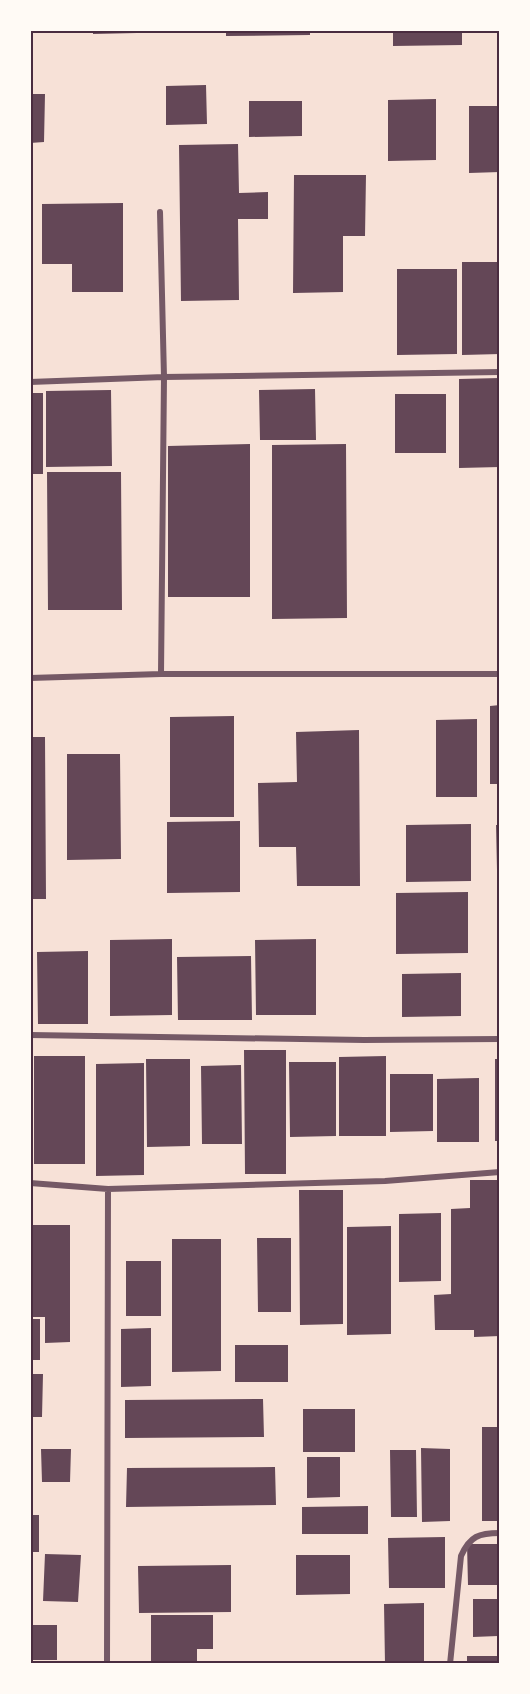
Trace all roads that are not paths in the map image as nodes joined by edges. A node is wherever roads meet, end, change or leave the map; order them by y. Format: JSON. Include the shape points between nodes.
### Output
{"nodes":[{"id":1,"x":160,"y":212,"type":"dead end"},
{"id":2,"x":500,"y":372,"type":"edge"},
{"id":3,"x":164,"y":377,"type":"junction"},
{"id":4,"x":30,"y":382,"type":"edge"},
{"id":5,"x":161,"y":674,"type":"junction"},
{"id":6,"x":500,"y":674,"type":"edge"},
{"id":7,"x":30,"y":678,"type":"edge"},
{"id":8,"x":30,"y":1035,"type":"edge"},
{"id":9,"x":500,"y":1039,"type":"edge"},
{"id":10,"x":500,"y":1172,"type":"edge"},
{"id":11,"x":30,"y":1184,"type":"edge"},
{"id":12,"x":108,"y":1189,"type":"junction"},
{"id":13,"x":500,"y":1533,"type":"edge"},
{"id":14,"x":107,"y":1664,"type":"edge"},
{"id":15,"x":450,"y":1664,"type":"edge"}],
"edges":[{"from":1,"to":3,"type":"street"},
{"from":2,"to":3,"type":"street"},
{"from":3,"to":4,"type":"street"},
{"from":3,"to":5,"type":"street"},
{"from":5,"to":6,"type":"street"},
{"from":5,"to":7,"type":"street"},
{"from":8,"to":9,"type":"street"},
{"from":10,"to":12,"type":"street","via":[[385,1181]]},
{"from":11,"to":12,"type":"street"},
{"from":12,"to":14,"type":"street"},
{"from":13,"to":15,"type":"street","via":[[478,1535],[467,1543],[461,1556]]}]}
